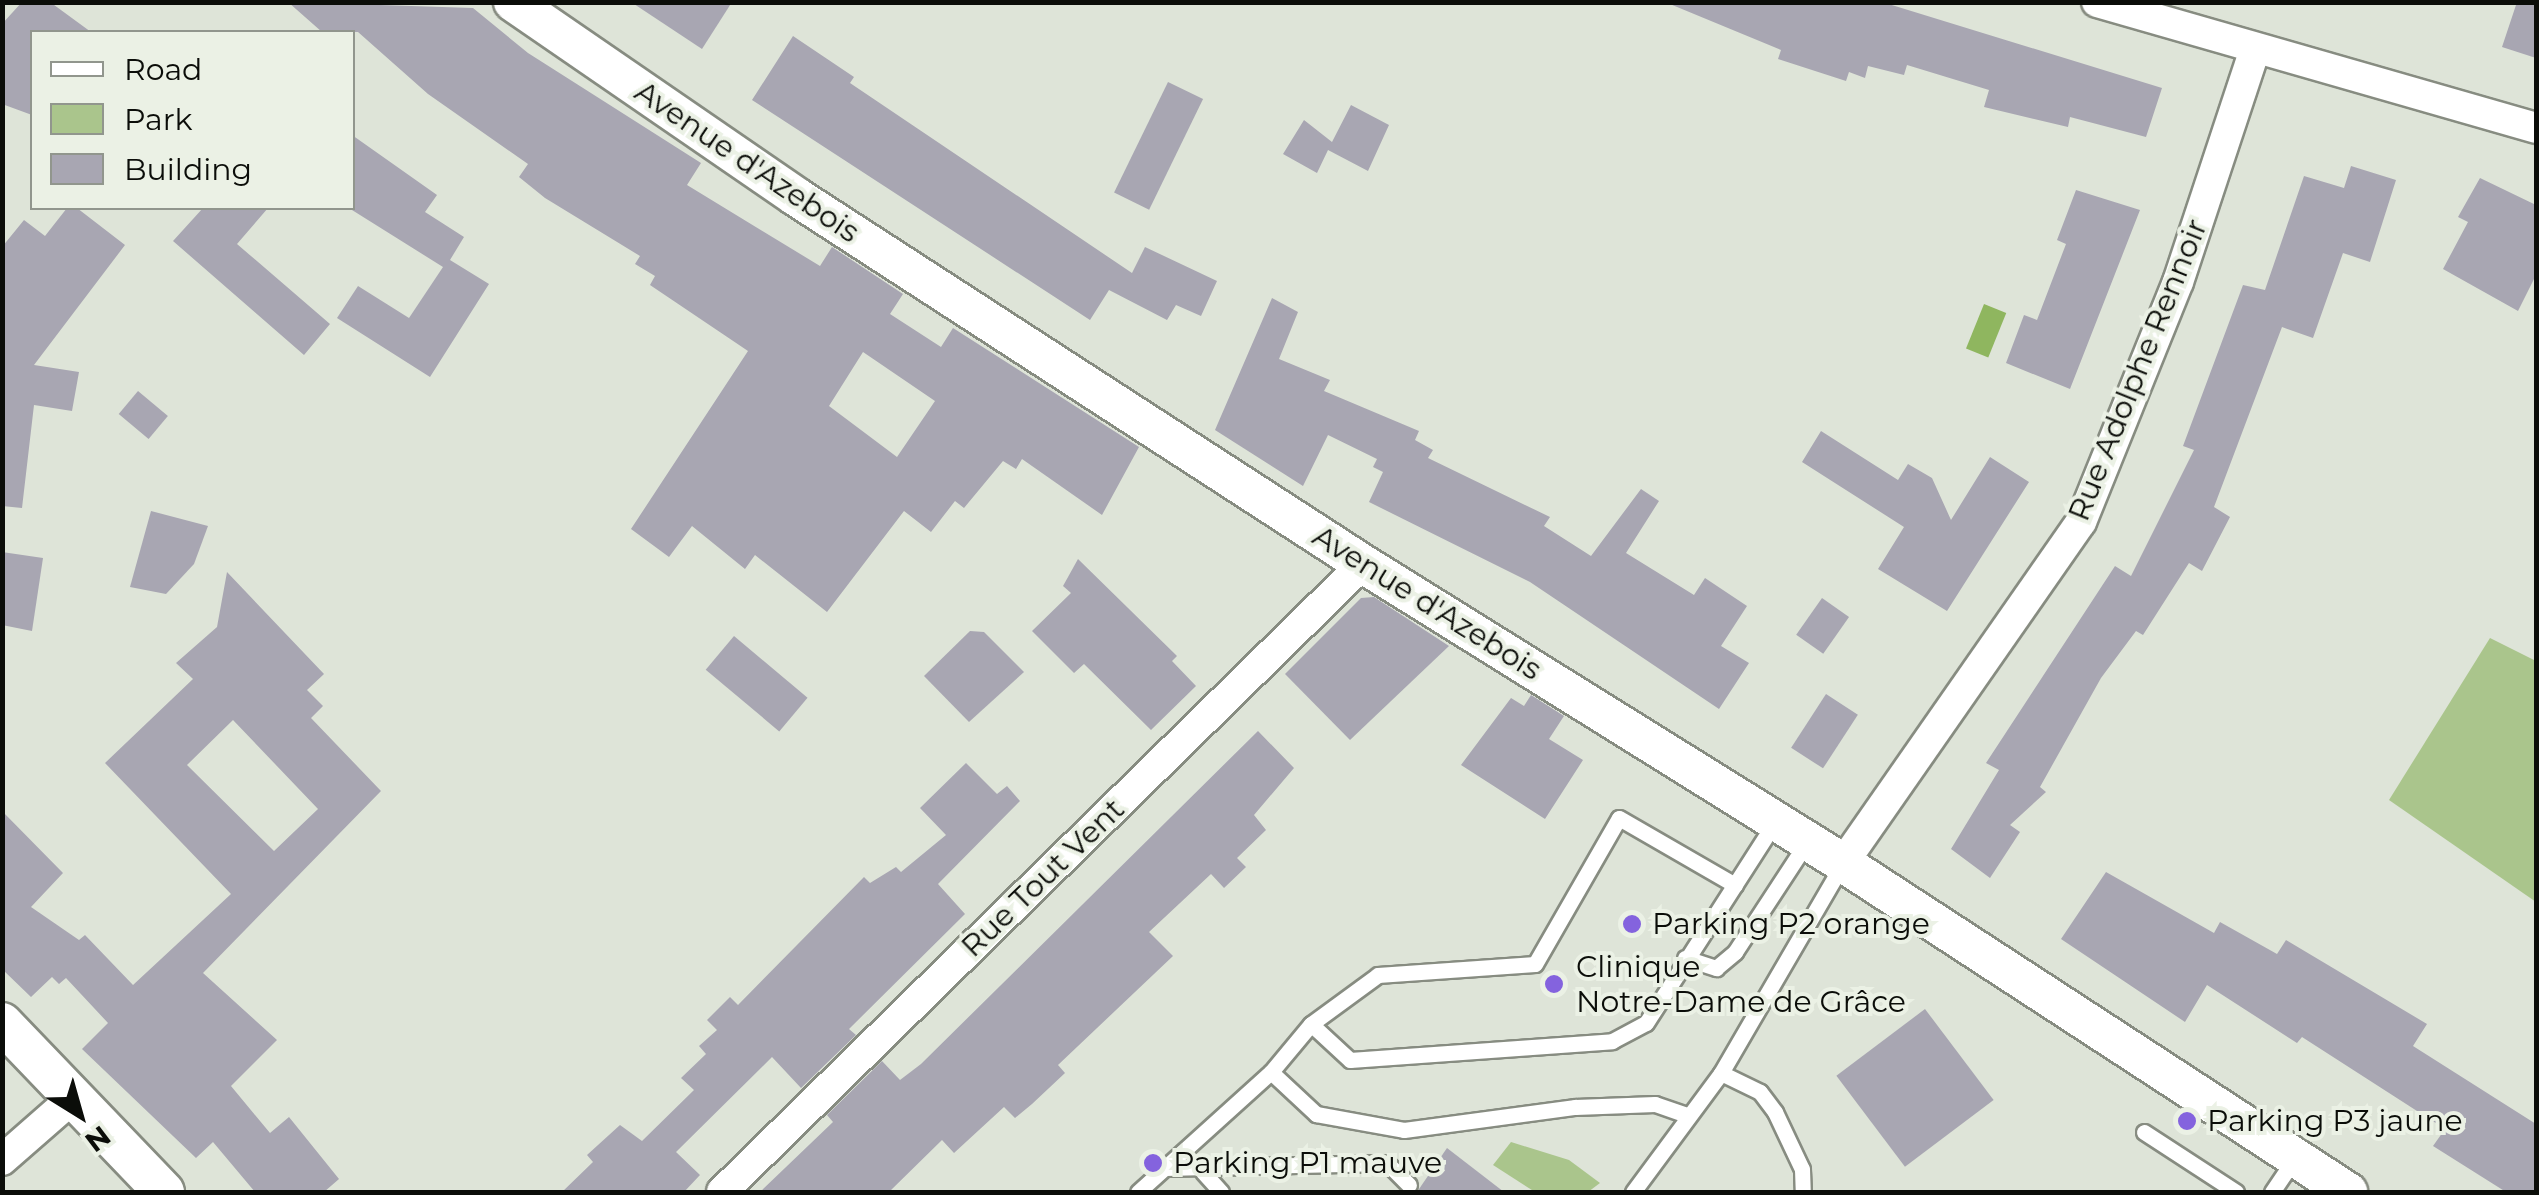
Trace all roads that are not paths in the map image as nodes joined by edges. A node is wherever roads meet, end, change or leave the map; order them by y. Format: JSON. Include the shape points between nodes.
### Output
{"nodes":[{"id":1,"x":512,"y":2,"type":"edge"},
{"id":2,"x":2097,"y":2,"type":"edge"},
{"id":3,"x":2254,"y":52,"type":"junction"},
{"id":4,"x":2536,"y":128,"type":"edge"},
{"id":5,"x":1363,"y":564,"type":"junction"},
{"id":6,"x":1791,"y":832,"type":"junction"},
{"id":7,"x":1843,"y":863,"type":"junction"},
{"id":8,"x":1735,"y":884,"type":"junction"},
{"id":9,"x":1686,"y":958,"type":"junction"},
{"id":10,"x":2,"y":1022,"type":"edge"},
{"id":11,"x":1312,"y":1024,"type":"junction"},
{"id":12,"x":1271,"y":1072,"type":"junction"},
{"id":13,"x":1721,"y":1073,"type":"junction"},
{"id":14,"x":74,"y":1096,"type":"junction"},
{"id":15,"x":1687,"y":1115,"type":"junction"},
{"id":16,"x":2144,"y":1132,"type":"dead end"},
{"id":17,"x":2294,"y":1158,"type":"junction"},
{"id":18,"x":2,"y":1160,"type":"edge"},
{"id":19,"x":1164,"y":1168,"type":"junction"},
{"id":20,"x":1203,"y":1172,"type":"junction"},
{"id":21,"x":1409,"y":1185,"type":"dead end"},
{"id":22,"x":2342,"y":1191,"type":"edge"},
{"id":23,"x":164,"y":1192,"type":"edge"},
{"id":24,"x":722,"y":1192,"type":"edge"},
{"id":25,"x":1138,"y":1192,"type":"edge"},
{"id":26,"x":1221,"y":1192,"type":"edge"},
{"id":27,"x":1633,"y":1192,"type":"edge"},
{"id":28,"x":1804,"y":1192,"type":"edge"},
{"id":29,"x":2236,"y":1192,"type":"edge"},
{"id":30,"x":2272,"y":1192,"type":"edge"}],
"edges":[{"from":1,"to":5,"type":"street","name":"Avenue d'Azebois","via":[[795,196]]},
{"from":2,"to":3,"type":"street"},
{"from":3,"to":4,"type":"street"},
{"from":3,"to":7,"type":"street","name":"Rue Adolphe Rennoir","via":[[2178,282],[2081,522]]},
{"from":5,"to":6,"type":"street","name":"Avenue d'Azebois"},
{"from":5,"to":24,"type":"street","name":"Rue Tout Vent"},
{"from":6,"to":7,"type":"street","name":"Avenue d'Azebois"},
{"from":6,"to":8,"type":"lane"},
{"from":6,"to":9,"type":"lane","via":[[1736,952],[1716,968]]},
{"from":7,"to":13,"type":"lane"},
{"from":7,"to":17,"type":"street","name":"Avenue d'Azebois"},
{"from":8,"to":9,"type":"lane"},
{"from":8,"to":11,"type":"lane","via":[[1619,818],[1535,964],[1378,975]]},
{"from":9,"to":11,"type":"lane","via":[[1646,1023],[1612,1040],[1350,1060]]},
{"from":10,"to":14,"type":"main road"},
{"from":11,"to":12,"type":"lane"},
{"from":12,"to":15,"type":"lane","via":[[1316,1114],[1404,1130],[1618,1105],[1655,1104]]},
{"from":12,"to":19,"type":"lane"},
{"from":13,"to":15,"type":"lane"},
{"from":13,"to":28,"type":"lane","via":[[1760,1092],[1775,1112],[1802,1170]]},
{"from":14,"to":18,"type":"street"},
{"from":14,"to":23,"type":"main road"},
{"from":15,"to":27,"type":"lane"},
{"from":16,"to":29,"type":"lane"},
{"from":17,"to":22,"type":"street","name":"Avenue d'Azebois"},
{"from":17,"to":30,"type":"lane"},
{"from":19,"to":20,"type":"lane"},
{"from":19,"to":25,"type":"lane"},
{"from":20,"to":21,"type":"lane","via":[[1387,1163]]},
{"from":20,"to":26,"type":"lane"}]}
